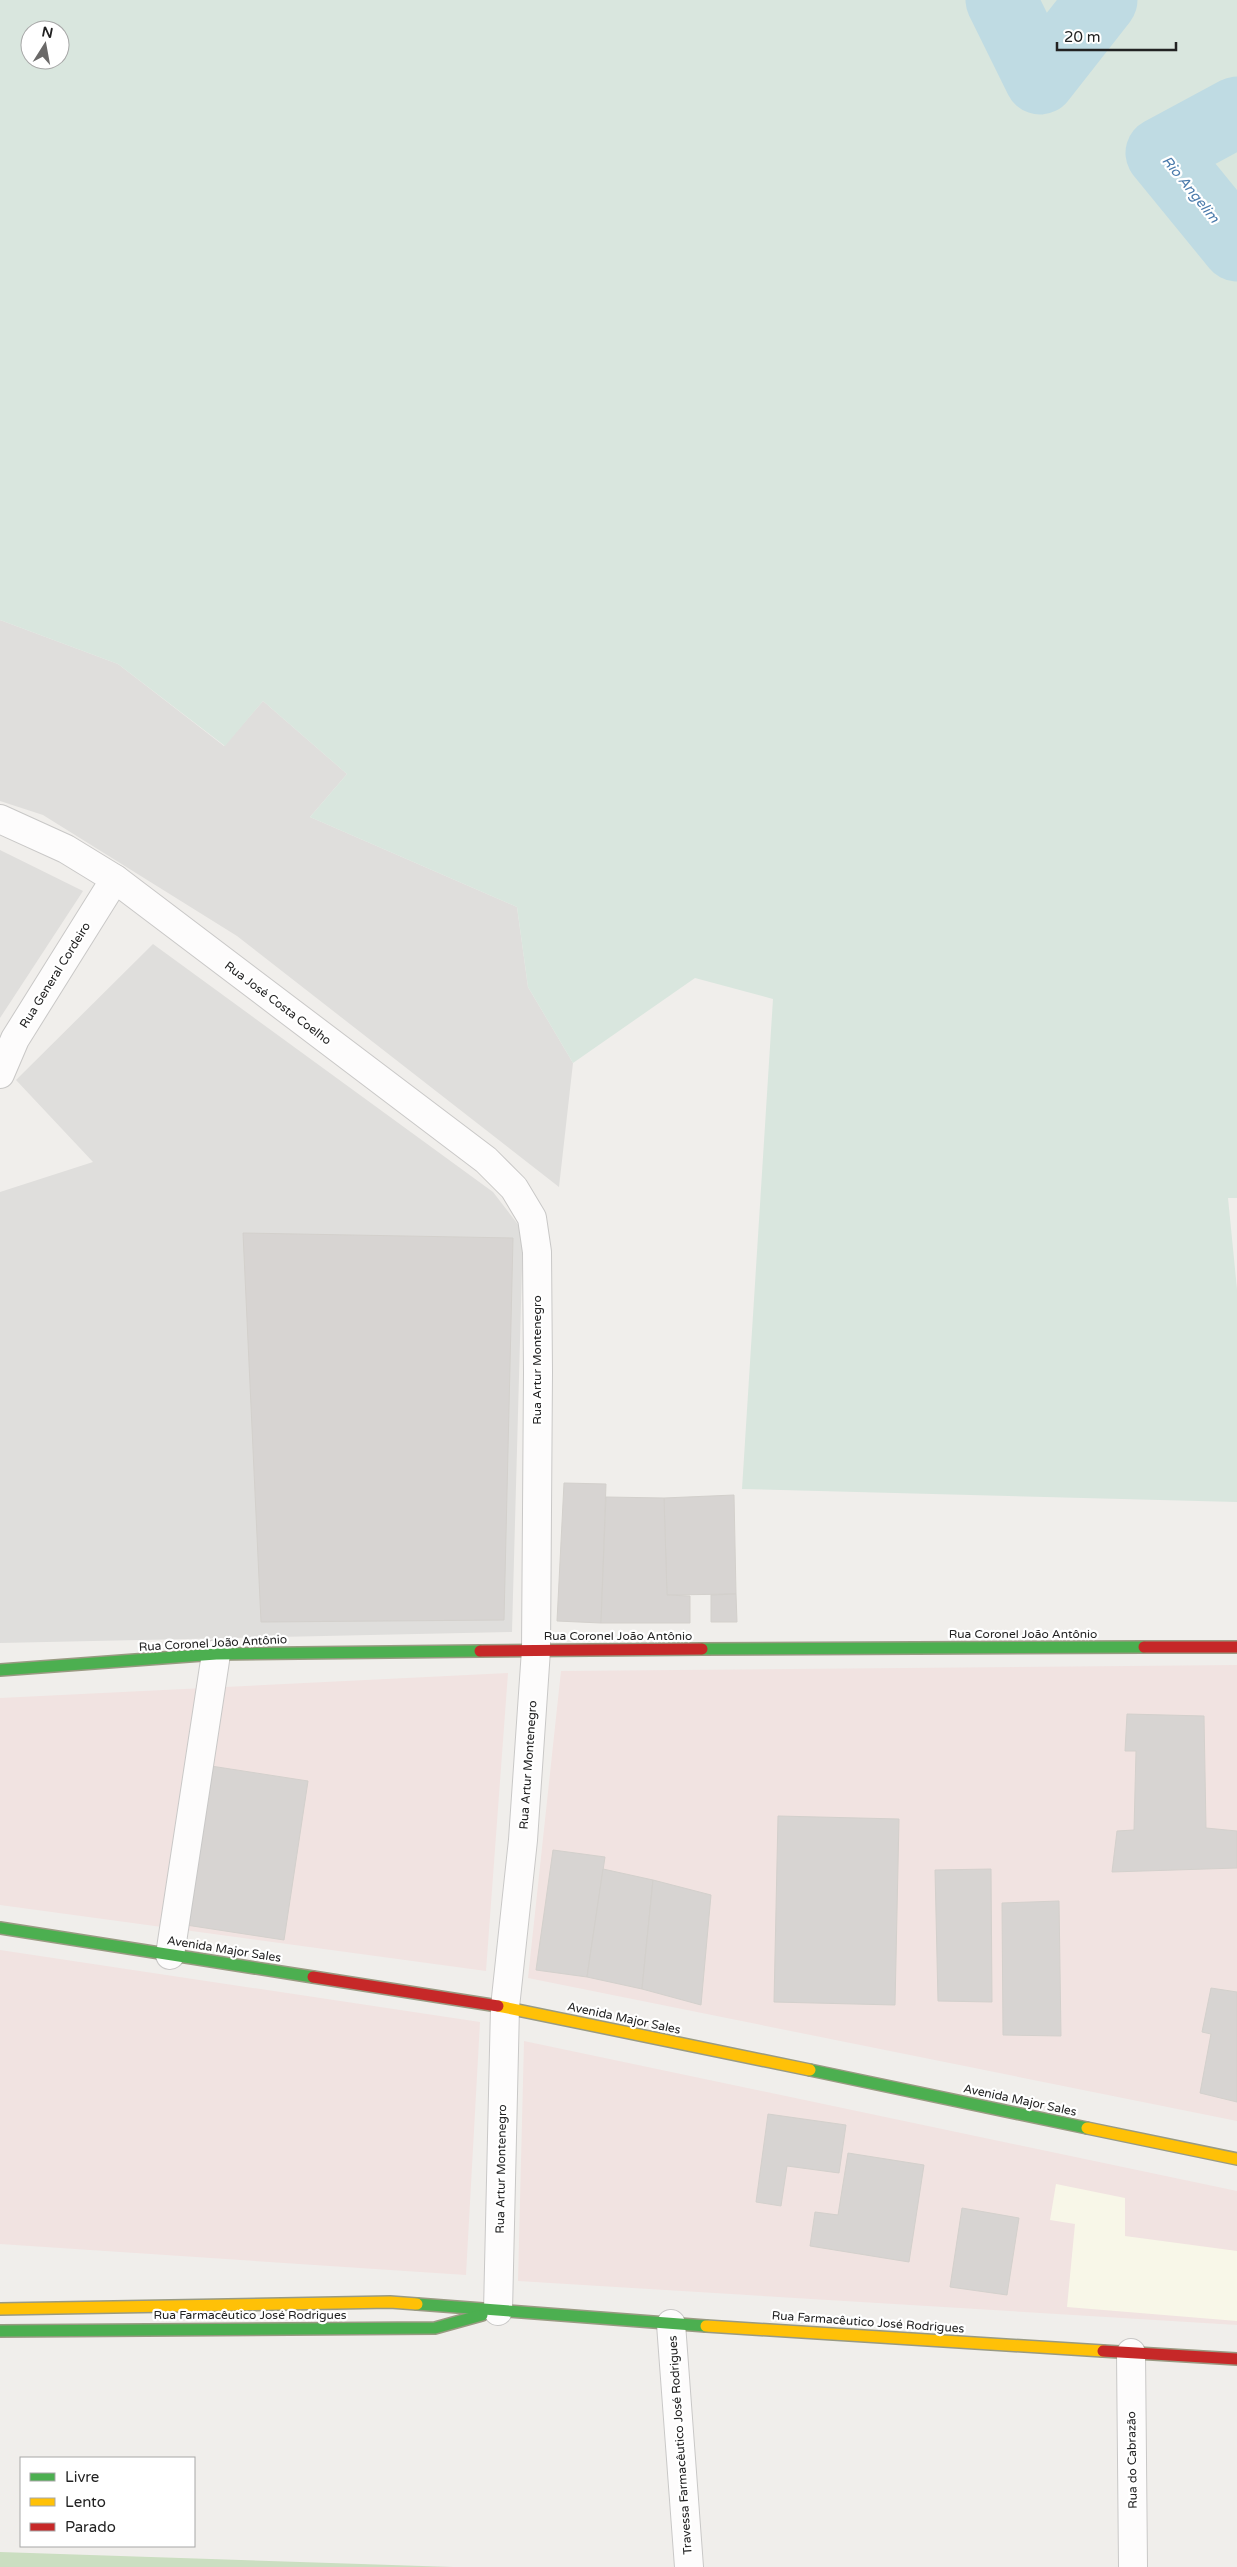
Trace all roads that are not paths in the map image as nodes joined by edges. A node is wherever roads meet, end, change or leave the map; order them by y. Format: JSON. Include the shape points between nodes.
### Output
{"nodes":[{"id":1,"x":0,"y":820,"type":"edge"},
{"id":2,"x":115,"y":879,"type":"junction"},
{"id":3,"x":0,"y":1074,"type":"edge"},
{"id":4,"x":532,"y":1218,"type":"joint"},
{"id":5,"x":1237,"y":1647,"type":"edge"},
{"id":6,"x":536,"y":1650,"type":"junction"},
{"id":7,"x":216,"y":1654,"type":"junction"},
{"id":8,"x":0,"y":1670,"type":"edge"},
{"id":9,"x":0,"y":1928,"type":"edge"},
{"id":10,"x":170,"y":1955,"type":"junction"},
{"id":11,"x":504,"y":2007,"type":"junction"},
{"id":12,"x":1237,"y":2160,"type":"edge"},
{"id":13,"x":0,"y":2309,"type":"edge"},
{"id":14,"x":498,"y":2311,"type":"junction"},
{"id":15,"x":671,"y":2324,"type":"junction"},
{"id":16,"x":0,"y":2331,"type":"edge"},
{"id":17,"x":1131,"y":2353,"type":"junction"},
{"id":18,"x":1237,"y":2359,"type":"edge"},
{"id":19,"x":689,"y":2567,"type":"edge"},
{"id":20,"x":1133,"y":2567,"type":"edge"}],
"edges":[{"from":1,"to":2,"type":"street","name":"Rua José Costa Coelho","via":[[66,849]]},
{"from":2,"to":3,"type":"street","name":"Rua General Cordeiro","via":[[15,1039]]},
{"from":2,"to":4,"type":"street","name":"Rua José Costa Coelho","via":[[486,1160],[514,1188]]},
{"from":4,"to":6,"type":"street","name":"Rua Artur Montenegro","via":[[537,1252]]},
{"from":5,"to":6,"type":"main road","name":"Rua Coronel João Antônio"},
{"from":6,"to":7,"type":"main road","name":"Rua Coronel João Antônio"},
{"from":6,"to":11,"type":"street","name":"Rua Artur Montenegro","via":[[523,1840]]},
{"from":7,"to":8,"type":"main road","name":"Rua Coronel João Antônio"},
{"from":7,"to":10,"type":"street"},
{"from":9,"to":10,"type":"main road","name":"Avenida Major Sales"},
{"from":10,"to":11,"type":"main road","name":"Avenida Major Sales"},
{"from":11,"to":12,"type":"main road","name":"Avenida Major Sales"},
{"from":11,"to":14,"type":"street","name":"Rua Artur Montenegro"},
{"from":13,"to":14,"type":"main road","name":"Rua Farmacêutico José Rodrigues","via":[[390,2302]]},
{"from":14,"to":15,"type":"main road","name":"Rua Farmacêutico José Rodrigues"},
{"from":14,"to":16,"type":"main road","name":"Rua Farmacêutico José Rodrigues","via":[[435,2328]]},
{"from":15,"to":17,"type":"main road","name":"Rua Farmacêutico José Rodrigues"},
{"from":15,"to":19,"type":"street","name":"Travessa Farmacêutico José Rodrigues"},
{"from":17,"to":18,"type":"main road","name":"Rua Farmacêutico José Rodrigues"},
{"from":17,"to":20,"type":"street","name":"Rua do Cabrazão"}]}
